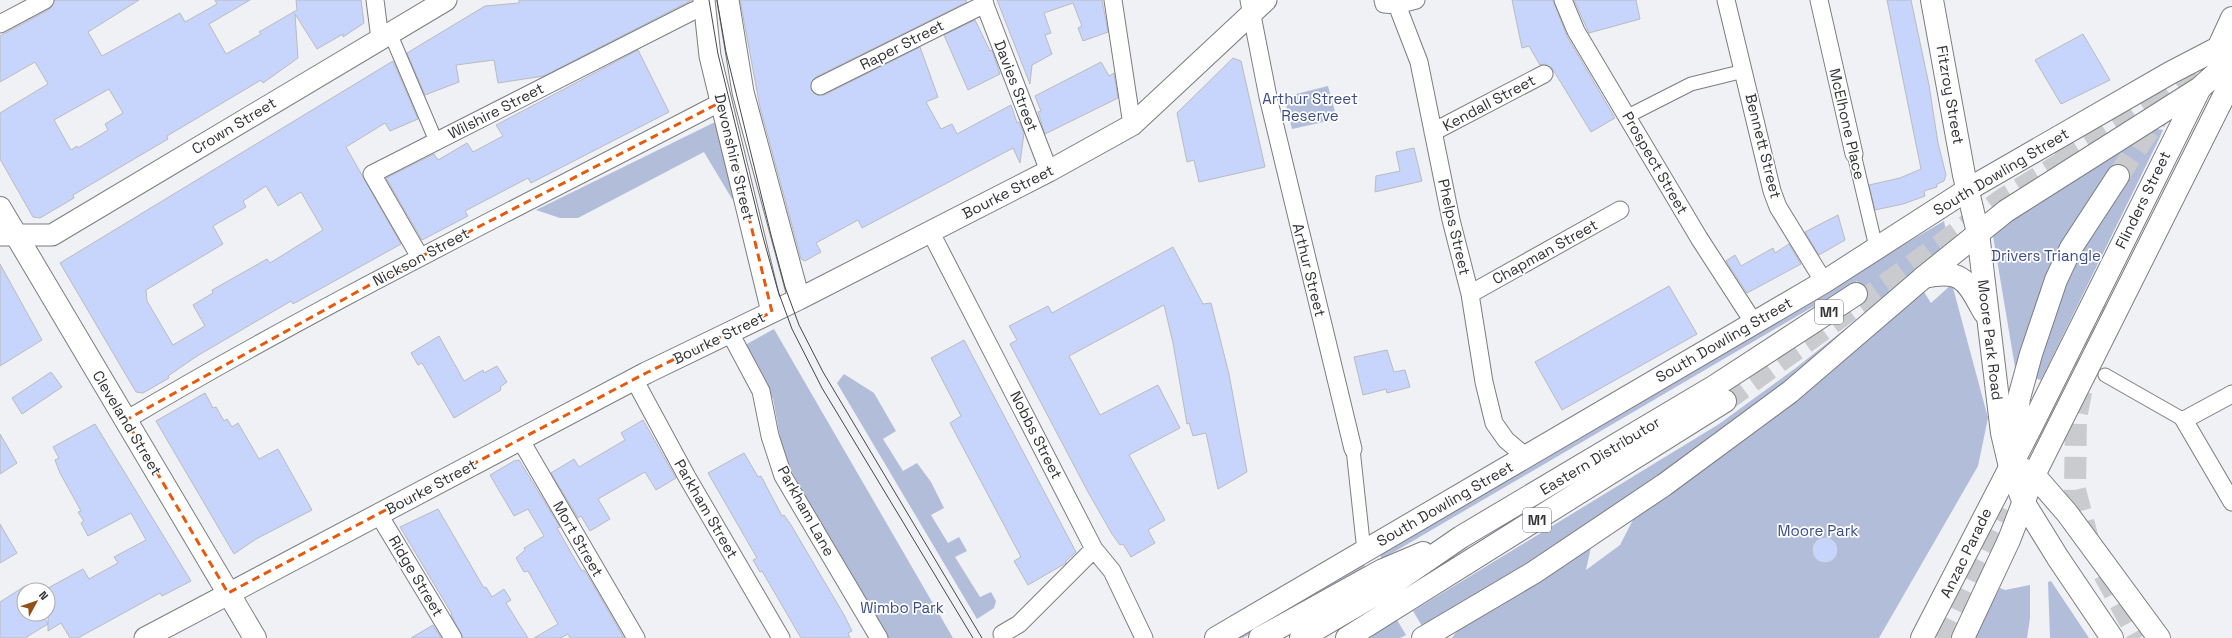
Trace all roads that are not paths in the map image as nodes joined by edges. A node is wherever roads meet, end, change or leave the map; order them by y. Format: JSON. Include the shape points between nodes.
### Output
{"nodes":[{"id":1,"x":45,"y":0,"type":"edge"},
{"id":2,"x":376,"y":0,"type":"edge"},
{"id":3,"x":446,"y":0,"type":"edge"},
{"id":4,"x":728,"y":0,"type":"edge"},
{"id":5,"x":1113,"y":0,"type":"edge"},
{"id":6,"x":1416,"y":0,"type":"edge"},
{"id":7,"x":1563,"y":0,"type":"edge"},
{"id":8,"x":1726,"y":0,"type":"edge"},
{"id":9,"x":1819,"y":0,"type":"edge"},
{"id":10,"x":1932,"y":0,"type":"edge"},
{"id":11,"x":984,"y":2,"type":"edge"},
{"id":12,"x":1390,"y":3,"type":"edge"},
{"id":13,"x":704,"y":4,"type":"edge"},
{"id":14,"x":1255,"y":5,"type":"edge"},
{"id":15,"x":2232,"y":18,"type":"edge"},
{"id":16,"x":0,"y":24,"type":"edge"},
{"id":17,"x":385,"y":36,"type":"junction"},
{"id":18,"x":2228,"y":50,"type":"edge"},
{"id":19,"x":1744,"y":71,"type":"junction"},
{"id":20,"x":1544,"y":74,"type":"dead end"},
{"id":21,"x":2232,"y":80,"type":"edge"},
{"id":22,"x":820,"y":86,"type":"dead end"},
{"id":23,"x":2200,"y":88,"type":"junction"},
{"id":24,"x":721,"y":102,"type":"junction"},
{"id":25,"x":1628,"y":116,"type":"junction"},
{"id":26,"x":1132,"y":126,"type":"junction"},
{"id":27,"x":1433,"y":132,"type":"junction"},
{"id":28,"x":436,"y":142,"type":"junction"},
{"id":29,"x":1854,"y":154,"type":"joint"},
{"id":30,"x":1049,"y":171,"type":"junction"},
{"id":31,"x":2118,"y":176,"type":"tunnel mouth"},
{"id":32,"x":1967,"y":190,"type":"junction"},
{"id":33,"x":0,"y":208,"type":"edge"},
{"id":34,"x":1620,"y":210,"type":"dead end"},
{"id":35,"x":930,"y":231,"type":"junction"},
{"id":36,"x":1978,"y":232,"type":"junction"},
{"id":37,"x":8,"y":236,"type":"edge"},
{"id":38,"x":1876,"y":247,"type":"junction"},
{"id":39,"x":420,"y":257,"type":"junction"},
{"id":40,"x":1924,"y":278,"type":"junction"},
{"id":41,"x":1824,"y":282,"type":"junction"},
{"id":42,"x":1470,"y":294,"type":"junction"},
{"id":43,"x":1856,"y":294,"type":"dead end"},
{"id":44,"x":799,"y":300,"type":"junction"},
{"id":45,"x":772,"y":312,"type":"junction"},
{"id":46,"x":1987,"y":316,"type":"junction"},
{"id":47,"x":1754,"y":323,"type":"junction"},
{"id":48,"x":730,"y":333,"type":"junction"},
{"id":49,"x":2105,"y":375,"type":"dead end"},
{"id":50,"x":634,"y":379,"type":"junction"},
{"id":51,"x":2232,"y":394,"type":"edge"},
{"id":52,"x":1725,"y":401,"type":"tunnel mouth"},
{"id":53,"x":126,"y":420,"type":"junction"},
{"id":54,"x":2184,"y":420,"type":"junction"},
{"id":55,"x":520,"y":439,"type":"junction"},
{"id":56,"x":1353,"y":449,"type":"joint"},
{"id":57,"x":1526,"y":457,"type":"junction"},
{"id":58,"x":2010,"y":467,"type":"junction"},
{"id":59,"x":2034,"y":475,"type":"junction"},
{"id":60,"x":2232,"y":502,"type":"edge"},
{"id":61,"x":2024,"y":503,"type":"junction"},
{"id":62,"x":379,"y":515,"type":"junction"},
{"id":63,"x":1461,"y":537,"type":"junction"},
{"id":64,"x":1363,"y":542,"type":"dead end"},
{"id":65,"x":1094,"y":549,"type":"junction"},
{"id":66,"x":228,"y":593,"type":"junction"},
{"id":67,"x":2141,"y":613,"type":"junction"},
{"id":68,"x":1002,"y":634,"type":"dead end"},
{"id":69,"x":145,"y":638,"type":"edge"},
{"id":70,"x":255,"y":638,"type":"edge"},
{"id":71,"x":453,"y":638,"type":"edge"},
{"id":72,"x":636,"y":638,"type":"edge"},
{"id":73,"x":780,"y":638,"type":"edge"},
{"id":74,"x":879,"y":638,"type":"edge"},
{"id":75,"x":1144,"y":638,"type":"edge"},
{"id":76,"x":1216,"y":638,"type":"edge"},
{"id":77,"x":1260,"y":638,"type":"edge"},
{"id":78,"x":1300,"y":638,"type":"edge"},
{"id":79,"x":1347,"y":638,"type":"edge"},
{"id":80,"x":1423,"y":638,"type":"edge"},
{"id":81,"x":1922,"y":638,"type":"edge"},
{"id":82,"x":1963,"y":638,"type":"edge"},
{"id":83,"x":2112,"y":638,"type":"edge"},
{"id":84,"x":2151,"y":638,"type":"edge"},
{"id":85,"x":2159,"y":638,"type":"edge"}],
"edges":[{"from":1,"to":16,"type":"street"},
{"from":2,"to":17,"type":"street"},
{"from":3,"to":17,"type":"street","name":"Crown Street"},
{"from":4,"to":44,"type":"street","name":"Devonshire Street","via":[[743,92]]},
{"from":5,"to":26,"type":"street"},
{"from":6,"to":12,"type":"street"},
{"from":7,"to":25,"type":"street","name":"Prospect Street","via":[[1576,31]]},
{"from":8,"to":19,"type":"street","name":"Bennett Street"},
{"from":9,"to":29,"type":"street","name":"McElhone Place"},
{"from":10,"to":32,"type":"main road","name":"Fitzroy Street"},
{"from":11,"to":22,"type":"street","name":"Raper Street"},
{"from":11,"to":30,"type":"street","name":"Davies Street"},
{"from":12,"to":27,"type":"street","name":"Phelps Street","via":[[1419,62]]},
{"from":13,"to":24,"type":"street","name":"Devonshire Street","via":[[710,56]]},
{"from":13,"to":28,"type":"street","name":"Wilshire Street"},
{"from":14,"to":26,"type":"street","name":"Bourke Street"},
{"from":14,"to":56,"type":"street","name":"Arthur Street","via":[[1268,97]]},
{"from":15,"to":18,"type":"main road"},
{"from":17,"to":28,"type":"street"},
{"from":17,"to":37,"type":"street","name":"Crown Street","via":[[52,236]]},
{"from":18,"to":23,"type":"main road"},
{"from":18,"to":32,"type":"main road","name":"South Dowling Street"},
{"from":19,"to":25,"type":"street","via":[[1690,84]]},
{"from":19,"to":41,"type":"street","name":"Bennett Street","via":[[1778,207]]},
{"from":20,"to":27,"type":"street","name":"Kendall Street"},
{"from":21,"to":59,"type":"main road","name":"Flinders Street"},
{"from":23,"to":36,"type":"main road","via":[[2043,186]]},
{"from":23,"to":58,"type":"main road","name":"Flinders Street"},
{"from":24,"to":39,"type":"street","name":"Nickson Street"},
{"from":24,"to":45,"type":"street","name":"Devonshire Street"},
{"from":25,"to":47,"type":"street","name":"Prospect Street","via":[[1699,238]]},
{"from":26,"to":30,"type":"street","name":"Bourke Street"},
{"from":27,"to":42,"type":"street","name":"Phelps Street","via":[[1451,220]]},
{"from":28,"to":39,"type":"street","name":"Wilshire Street","via":[[372,174]]},
{"from":29,"to":38,"type":"street","name":"McElhone Place"},
{"from":30,"to":35,"type":"street","name":"Bourke Street"},
{"from":31,"to":58,"type":"main road","via":[[2071,248],[2056,280],[2019,398]]},
{"from":32,"to":36,"type":"main road","name":"Moore Park Road"},
{"from":32,"to":38,"type":"main road","name":"South Dowling Street"},
{"from":33,"to":37,"type":"main road","name":"Cleveland Street"},
{"from":34,"to":42,"type":"street","name":"Chapman Street"},
{"from":35,"to":44,"type":"street","name":"Bourke Street"},
{"from":35,"to":65,"type":"street","name":"Nobbs Street"},
{"from":36,"to":40,"type":"main road"},
{"from":36,"to":46,"type":"main road","name":"Moore Park Road"},
{"from":37,"to":53,"type":"main road","name":"Cleveland Street"},
{"from":38,"to":41,"type":"main road","name":"South Dowling Street"},
{"from":39,"to":53,"type":"street","name":"Nickson Street","via":[[212,370]]},
{"from":40,"to":46,"type":"main road","via":[[1943,273],[1955,274],[1973,292]]},
{"from":40,"to":80,"type":"main road","via":[[1790,392],[1664,485],[1533,573]]},
{"from":41,"to":47,"type":"main road","name":"South Dowling Street"},
{"from":42,"to":57,"type":"street","name":"Phelps Street","via":[[1484,382],[1494,423],[1506,440]]},
{"from":43,"to":63,"type":"main road","name":"Eastern Distributor","number":"M1","via":[[1715,386]]},
{"from":44,"to":45,"type":"street","name":"Bourke Street"},
{"from":45,"to":48,"type":"street","name":"Bourke Street"},
{"from":46,"to":58,"type":"main road","name":"Moore Park Road","via":[[2002,433]]},
{"from":47,"to":57,"type":"main road","name":"South Dowling Street"},
{"from":48,"to":50,"type":"street","name":"Bourke Street"},
{"from":48,"to":74,"type":"street","name":"Parkham Lane","via":[[761,391],[770,436],[783,476]]},
{"from":49,"to":54,"type":"street"},
{"from":50,"to":55,"type":"street","name":"Bourke Street"},
{"from":50,"to":73,"type":"street","name":"Parkham Street"},
{"from":51,"to":54,"type":"street"},
{"from":52,"to":79,"type":"main road","name":"Eastern Distributor","number":"M1"},
{"from":53,"to":66,"type":"main road","name":"Cleveland Street"},
{"from":54,"to":60,"type":"street"},
{"from":55,"to":62,"type":"street","name":"Bourke Street"},
{"from":55,"to":72,"type":"street","name":"Mort Street"},
{"from":56,"to":64,"type":"street","name":"Arthur Street"},
{"from":57,"to":76,"type":"main road","name":"South Dowling Street"},
{"from":58,"to":59,"type":"main road","via":[[2025,469]]},
{"from":58,"to":61,"type":"main road","name":"Moore Park Road"},
{"from":58,"to":81,"type":"main road","name":"Anzac Parade"},
{"from":59,"to":61,"type":"main road","name":"Flinders Street"},
{"from":59,"to":67,"type":"main road","via":[[2067,513]]},
{"from":61,"to":82,"type":"main road"},
{"from":61,"to":83,"type":"main road","name":"Moore Park Road"},
{"from":62,"to":66,"type":"street","name":"Bourke Street"},
{"from":62,"to":71,"type":"street","name":"Ridge Street"},
{"from":63,"to":77,"type":"main road","number":"M1","via":[[1383,570]]},
{"from":63,"to":78,"type":"main road","name":"Eastern Distributor","number":"M1","via":[[1388,587]]},
{"from":65,"to":68,"type":"street","via":[[1019,624]]},
{"from":65,"to":75,"type":"street","name":"Nobbs Street","via":[[1112,571]]},
{"from":66,"to":69,"type":"street","name":"Bourke Street"},
{"from":66,"to":70,"type":"main road","name":"Cleveland Street"},
{"from":67,"to":84,"type":"main road"},
{"from":67,"to":85,"type":"main road"}]}
